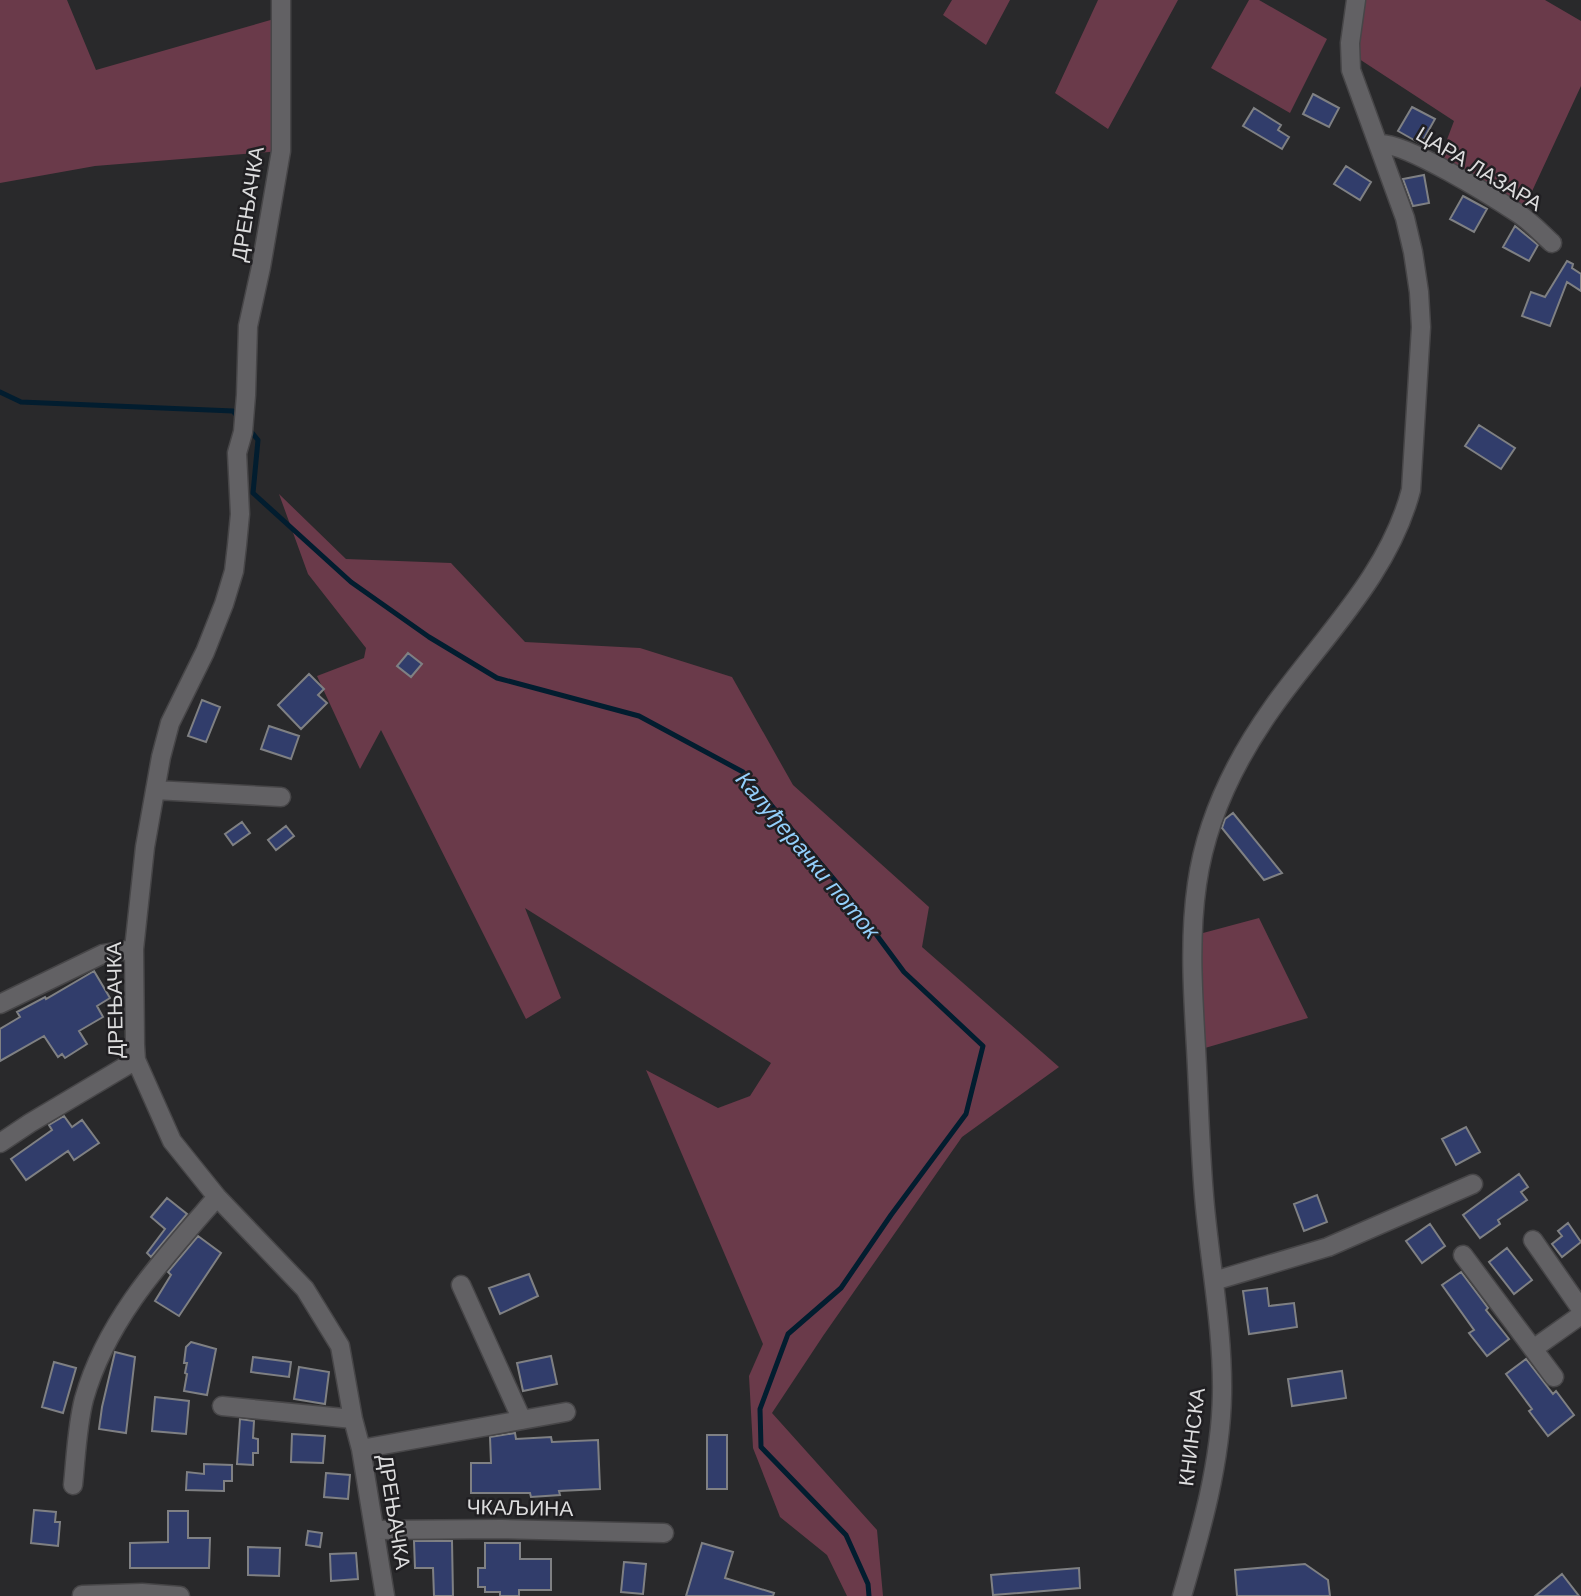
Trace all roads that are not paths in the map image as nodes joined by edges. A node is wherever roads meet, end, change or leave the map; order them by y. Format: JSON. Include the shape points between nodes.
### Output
{"nodes":[{"id":1,"x":281,"y":0,"type":"edge"},
{"id":2,"x":1356,"y":0,"type":"edge"},
{"id":3,"x":1379,"y":144,"type":"junction"},
{"id":4,"x":1552,"y":243,"type":"dead end"},
{"id":5,"x":155,"y":790,"type":"junction"},
{"id":6,"x":281,"y":797,"type":"dead end"},
{"id":7,"x":134,"y":949,"type":"junction"},
{"id":8,"x":0,"y":1004,"type":"edge"},
{"id":9,"x":136,"y":1060,"type":"junction"},
{"id":10,"x":0,"y":1143,"type":"edge"},
{"id":11,"x":1473,"y":1184,"type":"dead end"},
{"id":12,"x":217,"y":1197,"type":"junction"},
{"id":13,"x":1533,"y":1240,"type":"dead end"},
{"id":14,"x":1463,"y":1255,"type":"dead end"},
{"id":15,"x":1214,"y":1281,"type":"junction"},
{"id":16,"x":461,"y":1285,"type":"dead end"},
{"id":17,"x":1581,"y":1309,"type":"edge"},
{"id":18,"x":1581,"y":1315,"type":"edge"},
{"id":19,"x":1533,"y":1349,"type":"junction"},
{"id":20,"x":1554,"y":1377,"type":"dead end"},
{"id":21,"x":222,"y":1406,"type":"dead end"},
{"id":22,"x":566,"y":1412,"type":"dead end"},
{"id":23,"x":353,"y":1419,"type":"junction"},
{"id":24,"x":522,"y":1420,"type":"junction"},
{"id":25,"x":361,"y":1448,"type":"junction"},
{"id":26,"x":73,"y":1485,"type":"dead end"},
{"id":27,"x":375,"y":1530,"type":"junction"},
{"id":28,"x":664,"y":1533,"type":"dead end"},
{"id":29,"x":82,"y":1595,"type":"edge"},
{"id":30,"x":180,"y":1596,"type":"edge"},
{"id":31,"x":385,"y":1596,"type":"edge"},
{"id":32,"x":1182,"y":1596,"type":"edge"}],
"edges":[{"from":1,"to":5,"type":"street","name":"ДРЕЊАЧКА","via":[[281,151],[248,326],[243,432],[237,453],[240,514],[234,570],[205,652],[170,723]]},
{"from":2,"to":3,"type":"street","name":"ЦАРА ЛАЗАРА","via":[[1351,70]]},
{"from":3,"to":4,"type":"street","name":"ЦАРА ЛАЗАРА","via":[[1393,145],[1437,166],[1521,215]]},
{"from":3,"to":15,"type":"street","name":"ЦАРА ЛАЗАРА","via":[[1405,218],[1417,279],[1421,327],[1411,490],[1369,580],[1272,708],[1232,774],[1197,883],[1192,973]]},
{"from":5,"to":6,"type":"street"},
{"from":5,"to":7,"type":"street","name":"ДРЕЊАЧКА"},
{"from":7,"to":8,"type":"street","via":[[103,954]]},
{"from":7,"to":9,"type":"street","name":"ДРЕЊАЧКА"},
{"from":9,"to":10,"type":"street"},
{"from":9,"to":12,"type":"street","name":"ДРЕЊАЧКА","via":[[172,1142]]},
{"from":11,"to":15,"type":"street","via":[[1328,1247]]},
{"from":12,"to":23,"type":"street","name":"ДРЕЊАЧКА","via":[[312,1300],[340,1346]]},
{"from":12,"to":26,"type":"street","via":[[147,1279],[109,1338],[84,1401]]},
{"from":13,"to":17,"type":"street"},
{"from":14,"to":19,"type":"street"},
{"from":15,"to":32,"type":"street","name":"КНИНСКА","via":[[1222,1396],[1214,1468]]},
{"from":16,"to":24,"type":"street"},
{"from":18,"to":19,"type":"street"},
{"from":19,"to":20,"type":"street"},
{"from":21,"to":23,"type":"street"},
{"from":22,"to":24,"type":"street"},
{"from":23,"to":25,"type":"street","name":"ДРЕЊАЧКА"},
{"from":24,"to":25,"type":"street"},
{"from":25,"to":27,"type":"street","name":"ДРЕЊАЧКА"},
{"from":27,"to":28,"type":"street","name":"ЧКАЉИНА"},
{"from":27,"to":31,"type":"street","name":"ДРЕЊАЧКА"},
{"from":29,"to":30,"type":"street","via":[[142,1592]]}]}
